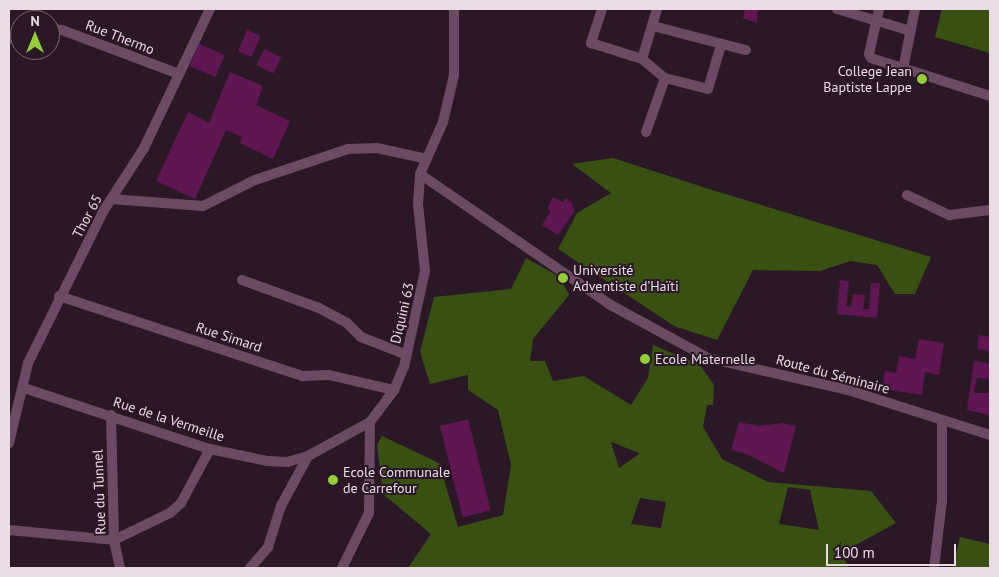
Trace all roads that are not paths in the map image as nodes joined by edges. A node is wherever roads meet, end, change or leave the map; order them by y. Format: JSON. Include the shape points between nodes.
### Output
{"nodes":[{"id":1,"x":210,"y":9,"type":"edge"},
{"id":2,"x":454,"y":9,"type":"edge"},
{"id":3,"x":602,"y":9,"type":"edge"},
{"id":4,"x":657,"y":9,"type":"edge"},
{"id":5,"x":837,"y":9,"type":"edge"},
{"id":6,"x":879,"y":9,"type":"edge"},
{"id":7,"x":916,"y":9,"type":"edge"},
{"id":8,"x":876,"y":22,"type":"junction"},
{"id":9,"x":653,"y":26,"type":"junction"},
{"id":10,"x":60,"y":30,"type":"edge"},
{"id":11,"x":911,"y":31,"type":"junction"},
{"id":12,"x":721,"y":45,"type":"junction"},
{"id":13,"x":746,"y":50,"type":"dead end"},
{"id":14,"x":642,"y":59,"type":"junction"},
{"id":15,"x":904,"y":69,"type":"junction"},
{"id":16,"x":179,"y":74,"type":"junction"},
{"id":17,"x":665,"y":78,"type":"junction"},
{"id":18,"x":990,"y":96,"type":"edge"},
{"id":19,"x":646,"y":132,"type":"dead end"},
{"id":20,"x":426,"y":159,"type":"junction"},
{"id":21,"x":420,"y":174,"type":"junction"},
{"id":22,"x":907,"y":195,"type":"dead end"},
{"id":23,"x":111,"y":199,"type":"junction"},
{"id":24,"x":990,"y":210,"type":"edge"},
{"id":25,"x":242,"y":280,"type":"dead end"},
{"id":26,"x":60,"y":296,"type":"junction"},
{"id":27,"x":407,"y":355,"type":"junction"},
{"id":28,"x":24,"y":388,"type":"junction"},
{"id":29,"x":394,"y":390,"type":"junction"},
{"id":30,"x":111,"y":415,"type":"junction"},
{"id":31,"x":370,"y":422,"type":"junction"},
{"id":32,"x":942,"y":422,"type":"junction"},
{"id":33,"x":11,"y":423,"type":"edge"},
{"id":34,"x":990,"y":435,"type":"edge"},
{"id":35,"x":9,"y":443,"type":"edge"},
{"id":36,"x":210,"y":449,"type":"junction"},
{"id":37,"x":308,"y":456,"type":"junction"},
{"id":38,"x":9,"y":530,"type":"edge"},
{"id":39,"x":114,"y":540,"type":"junction"},
{"id":40,"x":120,"y":568,"type":"edge"},
{"id":41,"x":250,"y":568,"type":"edge"},
{"id":42,"x":342,"y":568,"type":"edge"},
{"id":43,"x":934,"y":568,"type":"edge"}],
"edges":[{"from":1,"to":16,"type":"street","name":"Thor 65"},
{"from":2,"to":20,"type":"street","name":"Diquini 63","via":[[454,75],[443,122]]},
{"from":3,"to":14,"type":"street","via":[[591,43]]},
{"from":4,"to":9,"type":"street"},
{"from":5,"to":8,"type":"street"},
{"from":6,"to":8,"type":"street"},
{"from":7,"to":11,"type":"street"},
{"from":8,"to":11,"type":"street"},
{"from":8,"to":15,"type":"street","via":[[869,56]]},
{"from":9,"to":12,"type":"street"},
{"from":9,"to":14,"type":"street"},
{"from":10,"to":16,"type":"street","name":"Rue Thermo"},
{"from":11,"to":15,"type":"street"},
{"from":12,"to":13,"type":"street"},
{"from":12,"to":17,"type":"street","via":[[708,89]]},
{"from":14,"to":17,"type":"street"},
{"from":15,"to":18,"type":"street"},
{"from":16,"to":23,"type":"street","name":"Thor 65","via":[[144,148]]},
{"from":17,"to":19,"type":"street"},
{"from":20,"to":21,"type":"street","name":"Diquini 63"},
{"from":20,"to":23,"type":"street","via":[[377,148],[348,149],[256,180],[203,206]]},
{"from":21,"to":27,"type":"street","name":"Diquini 63","via":[[418,204],[425,271]]},
{"from":21,"to":32,"type":"street","name":"Route du Séminaire","via":[[609,304],[708,358],[848,390]]},
{"from":22,"to":24,"type":"street","via":[[949,215]]},
{"from":23,"to":26,"type":"street","name":"Thor 65"},
{"from":25,"to":27,"type":"street","via":[[319,308],[347,323],[361,337]]},
{"from":26,"to":28,"type":"street","name":"Thor 65","via":[[28,363]]},
{"from":26,"to":29,"type":"street","name":"Rue Simard","via":[[303,376],[329,375]]},
{"from":27,"to":29,"type":"street","name":"Diquini 63"},
{"from":28,"to":30,"type":"street","name":"Rue de la Vermeille"},
{"from":28,"to":33,"type":"street","name":"Thor 65"},
{"from":29,"to":31,"type":"street","name":"Diquini 63"},
{"from":30,"to":36,"type":"street","name":"Rue de la Vermeille"},
{"from":30,"to":39,"type":"street","name":"Rue du Tunnel"},
{"from":31,"to":37,"type":"street","name":"Diquini 63"},
{"from":31,"to":42,"type":"street","via":[[369,513]]},
{"from":32,"to":34,"type":"street","name":"Route du Séminaire"},
{"from":32,"to":43,"type":"street","via":[[942,501]]},
{"from":33,"to":35,"type":"street","name":"Thor 65"},
{"from":36,"to":37,"type":"street","name":"Rue de la Vermeille","via":[[266,461],[288,462]]},
{"from":36,"to":39,"type":"street","via":[[181,503],[170,513]]},
{"from":37,"to":41,"type":"street","via":[[281,506],[268,547]]},
{"from":38,"to":39,"type":"street"},
{"from":39,"to":40,"type":"street","name":"Rue du Tunnel"}]}
